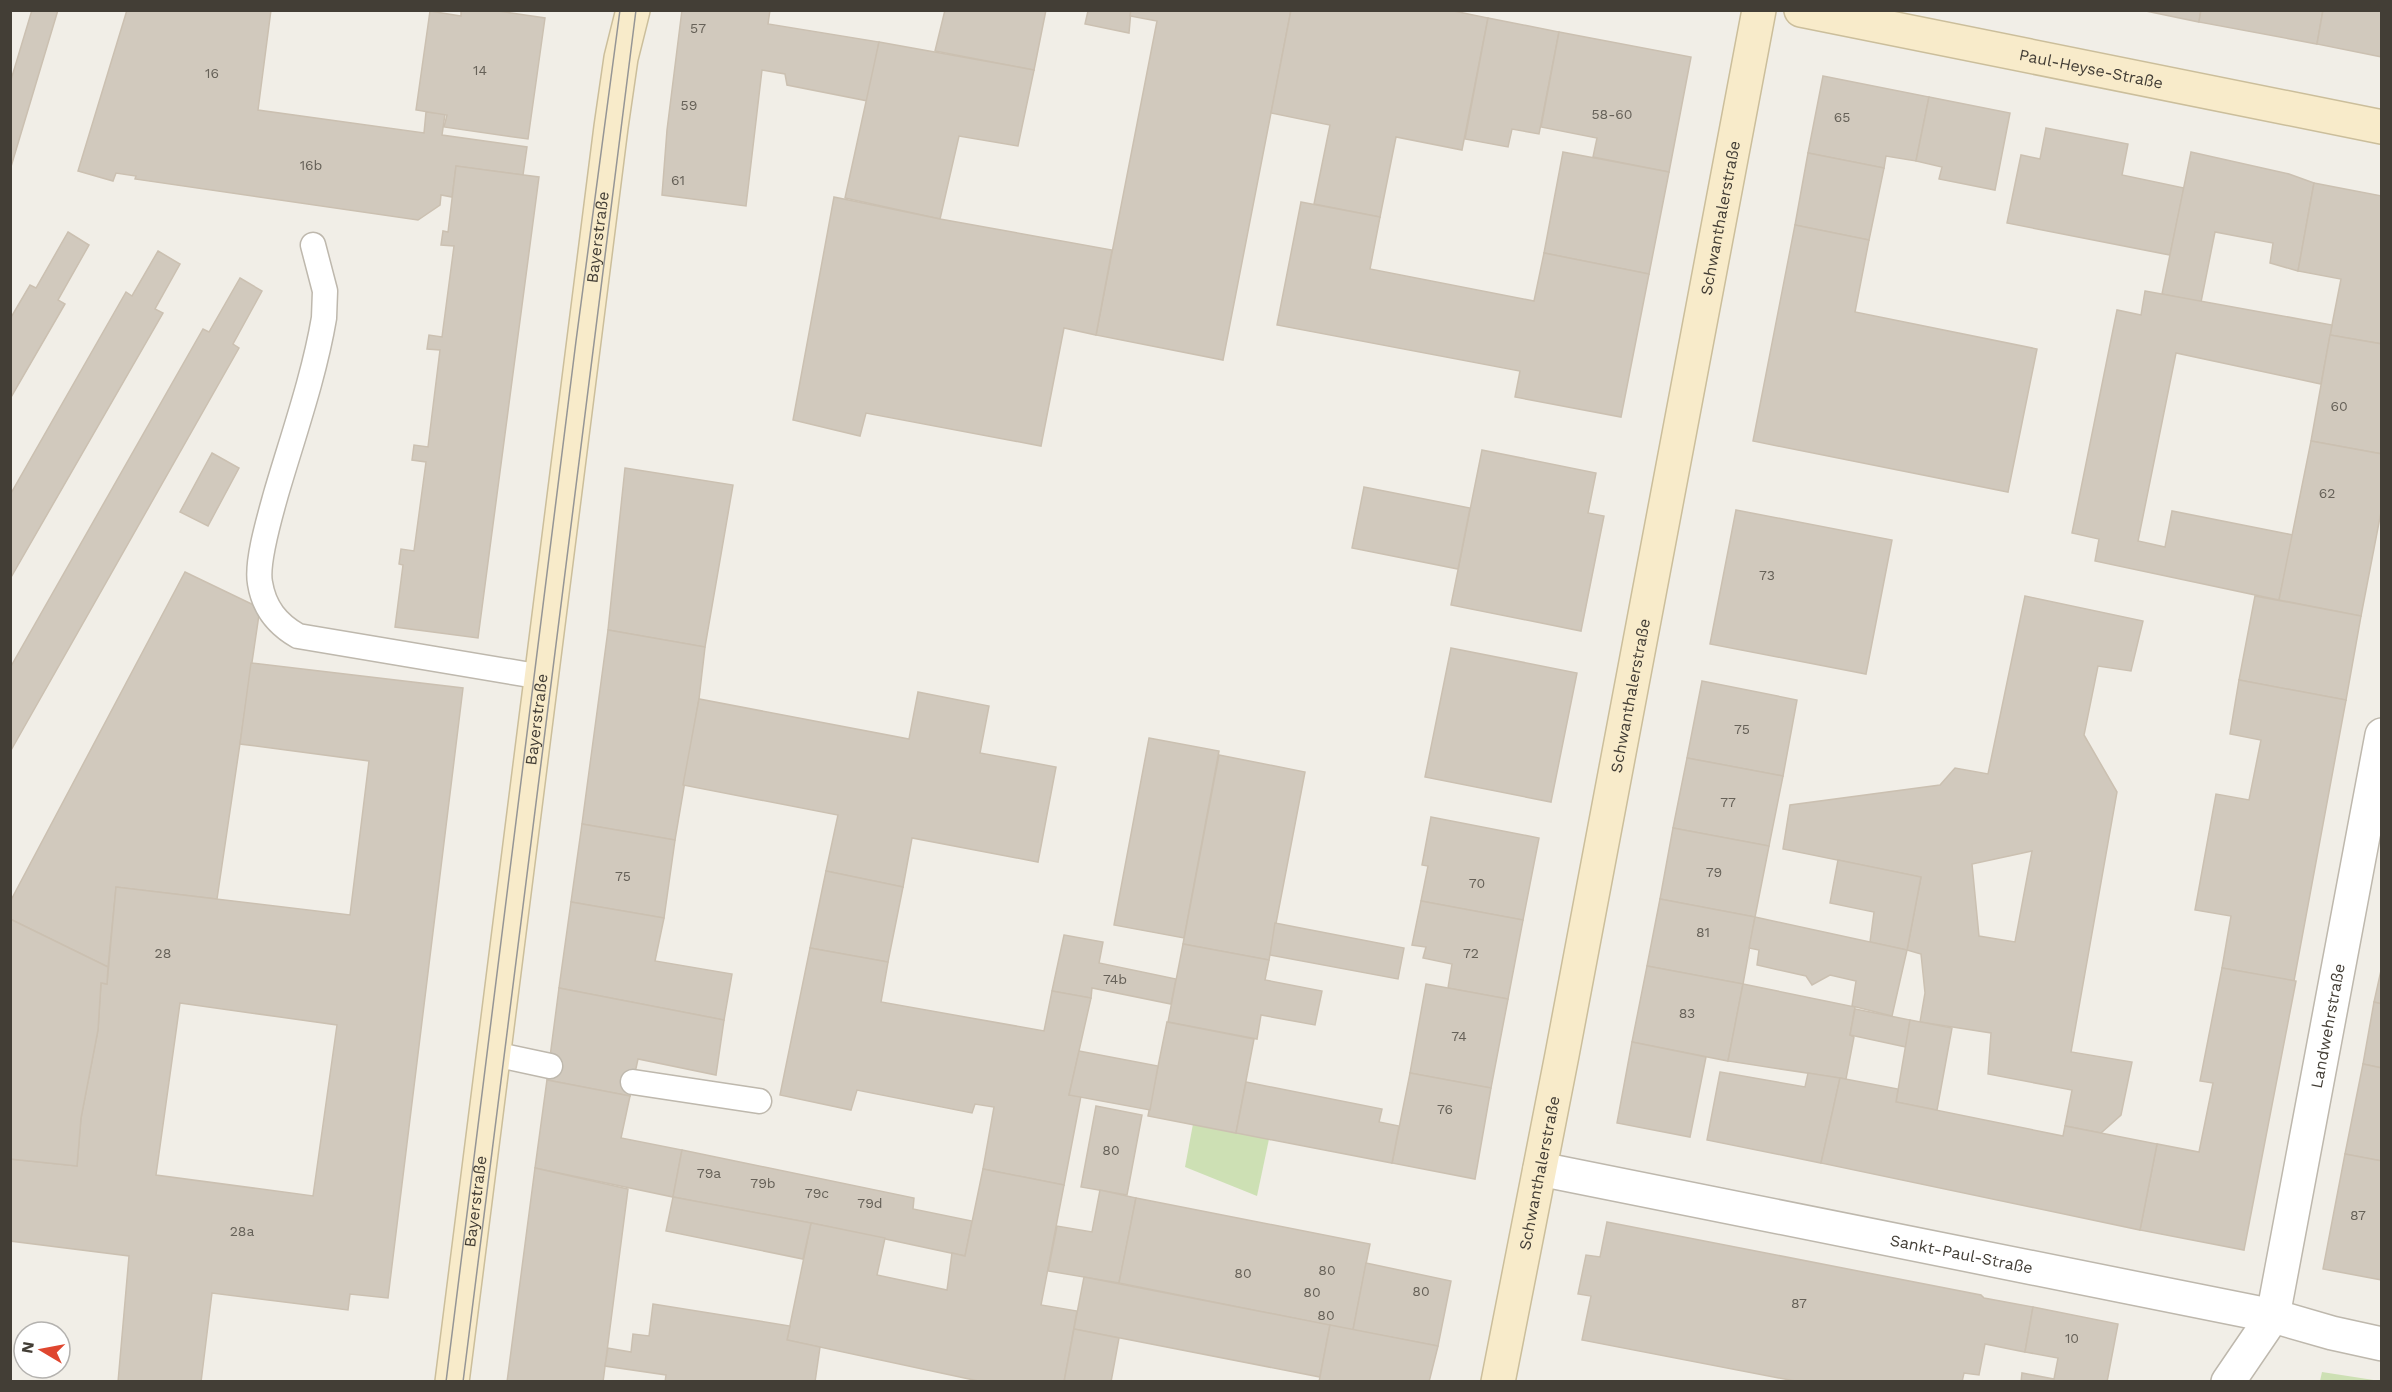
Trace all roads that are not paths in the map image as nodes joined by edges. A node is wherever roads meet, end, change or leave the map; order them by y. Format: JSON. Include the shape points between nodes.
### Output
{"nodes":[{"id":1,"x":616,"y":10,"type":"edge"},
{"id":2,"x":633,"y":10,"type":"edge"},
{"id":3,"x":1759,"y":10,"type":"edge"},
{"id":4,"x":1801,"y":10,"type":"edge"},
{"id":5,"x":621,"y":58,"type":"junction"},
{"id":6,"x":2382,"y":127,"type":"edge"},
{"id":7,"x":313,"y":245,"type":"dead end"},
{"id":8,"x":542,"y":677,"type":"junction"},
{"id":9,"x":2382,"y":735,"type":"edge"},
{"id":10,"x":494,"y":1054,"type":"junction"},
{"id":11,"x":550,"y":1066,"type":"dead end"},
{"id":12,"x":633,"y":1082,"type":"dead end"},
{"id":13,"x":759,"y":1101,"type":"dead end"},
{"id":14,"x":1540,"y":1169,"type":"junction"},
{"id":15,"x":2273,"y":1316,"type":"junction"},
{"id":16,"x":2382,"y":1344,"type":"edge"},
{"id":17,"x":453,"y":1382,"type":"edge"},
{"id":18,"x":1498,"y":1382,"type":"edge"},
{"id":19,"x":2228,"y":1382,"type":"edge"}],
"edges":[{"from":1,"to":5,"type":"main road","name":"Bayerstraße"},
{"from":2,"to":5,"type":"main road","name":"Bayerstraße"},
{"from":3,"to":14,"type":"main road","name":"Schwanthalerstraße"},
{"from":4,"to":6,"type":"main road","name":"Paul-Heyse-Straße"},
{"from":5,"to":8,"type":"main road","name":"Bayerstraße"},
{"from":7,"to":8,"type":"lane","via":[[325,291],[324,318],[269,519],[259,581],[264,602],[275,619],[298,636]]},
{"from":8,"to":10,"type":"main road","name":"Bayerstraße"},
{"from":9,"to":15,"type":"street","name":"Landwehrstraße"},
{"from":10,"to":11,"type":"lane"},
{"from":10,"to":17,"type":"main road","name":"Bayerstraße"},
{"from":12,"to":13,"type":"lane"},
{"from":14,"to":15,"type":"street","name":"Sankt-Paul-Straße"},
{"from":14,"to":18,"type":"main road","name":"Schwanthalerstraße"},
{"from":15,"to":16,"type":"street","name":"Sankt-Paul-Straße"},
{"from":15,"to":19,"type":"street"}]}
